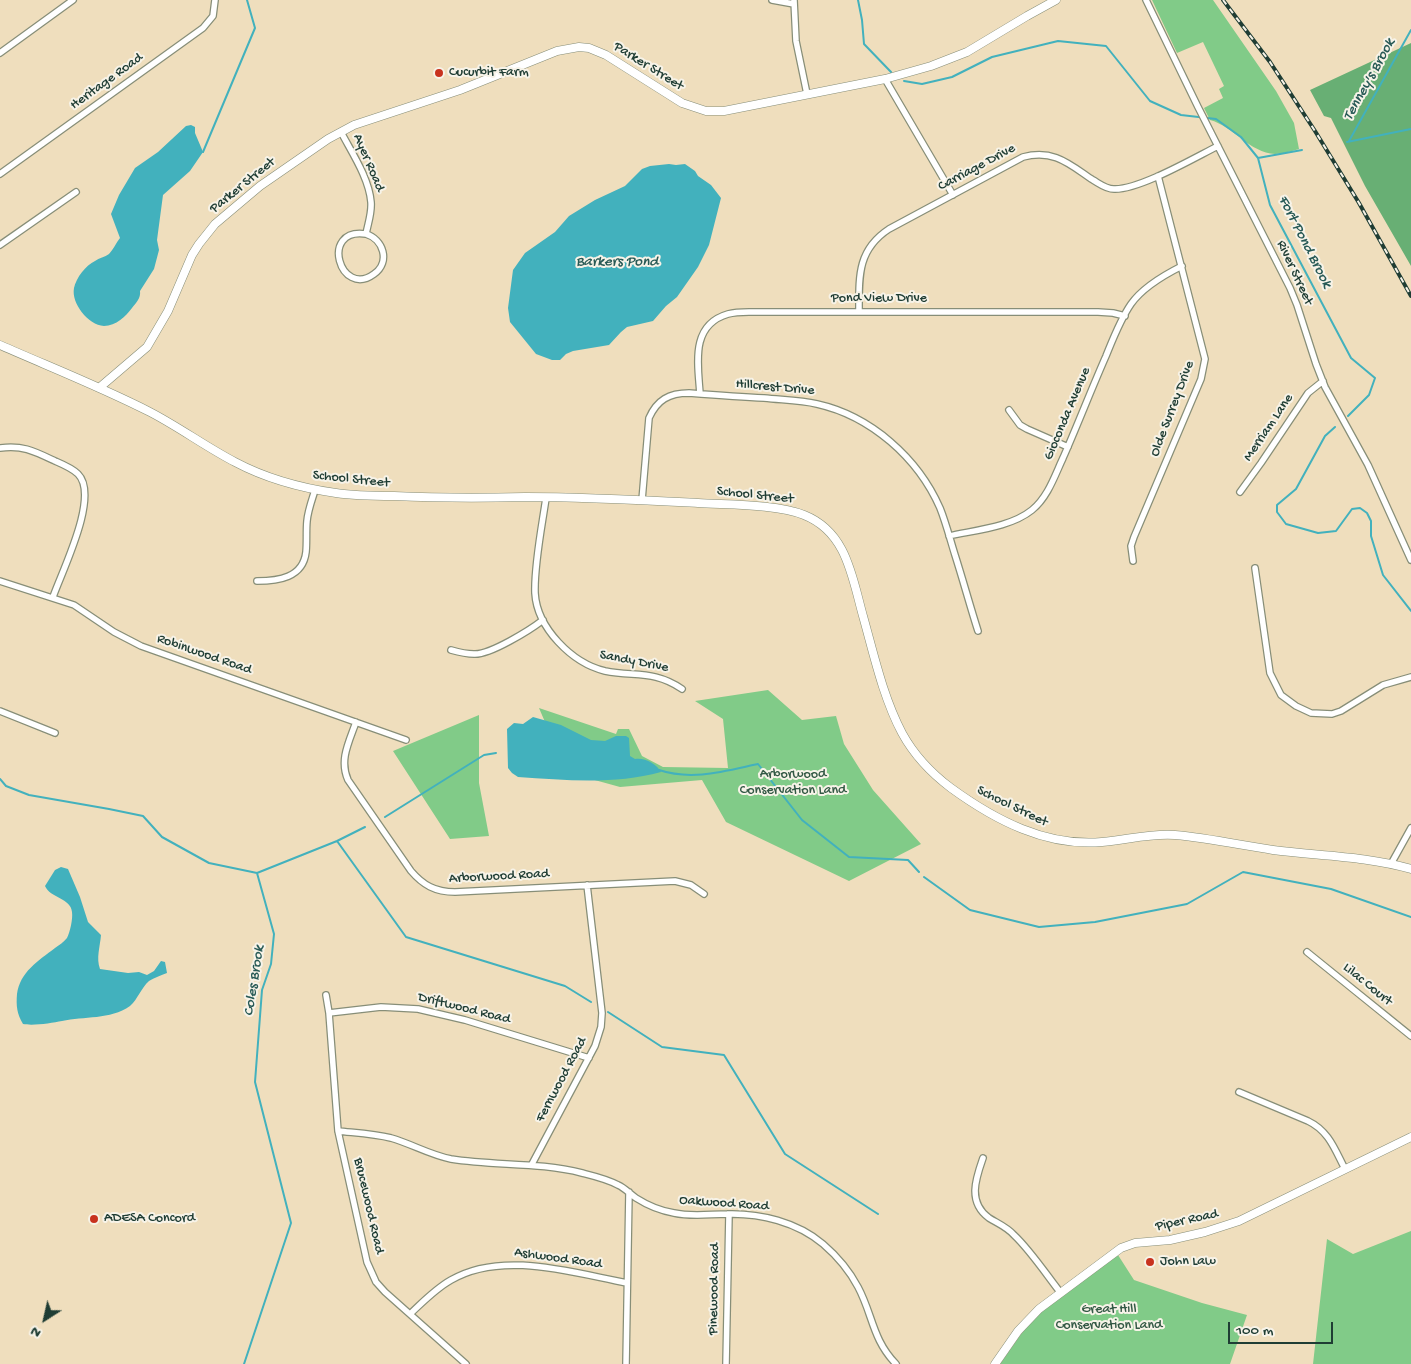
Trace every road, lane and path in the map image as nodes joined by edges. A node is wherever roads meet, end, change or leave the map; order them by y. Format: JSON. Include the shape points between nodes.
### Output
{"nodes":[{"id":1,"x":73,"y":0,"type":"edge"},
{"id":2,"x":215,"y":0,"type":"edge"},
{"id":3,"x":772,"y":0,"type":"edge"},
{"id":4,"x":1056,"y":0,"type":"edge"},
{"id":5,"x":1146,"y":0,"type":"edge"},
{"id":6,"x":794,"y":2,"type":"edge"},
{"id":7,"x":0,"y":53,"type":"edge"},
{"id":8,"x":886,"y":79,"type":"junction"},
{"id":9,"x":807,"y":94,"type":"junction"},
{"id":10,"x":341,"y":132,"type":"junction"},
{"id":11,"x":1218,"y":146,"type":"junction"},
{"id":12,"x":0,"y":174,"type":"edge"},
{"id":13,"x":1158,"y":176,"type":"junction"},
{"id":14,"x":76,"y":192,"type":"dead end"},
{"id":15,"x":953,"y":195,"type":"junction"},
{"id":16,"x":366,"y":234,"type":"junction"},
{"id":17,"x":0,"y":245,"type":"edge"},
{"id":18,"x":1182,"y":266,"type":"junction"},
{"id":19,"x":859,"y":312,"type":"junction"},
{"id":20,"x":1125,"y":316,"type":"junction"},
{"id":21,"x":0,"y":345,"type":"edge"},
{"id":22,"x":1323,"y":381,"type":"junction"},
{"id":23,"x":99,"y":388,"type":"junction"},
{"id":24,"x":700,"y":394,"type":"junction"},
{"id":25,"x":1009,"y":410,"type":"dead end"},
{"id":26,"x":1068,"y":447,"type":"junction"},
{"id":27,"x":0,"y":448,"type":"edge"},
{"id":28,"x":315,"y":490,"type":"junction"},
{"id":29,"x":1240,"y":492,"type":"dead end"},
{"id":30,"x":546,"y":498,"type":"junction"},
{"id":31,"x":642,"y":500,"type":"junction"},
{"id":32,"x":949,"y":536,"type":"junction"},
{"id":33,"x":1411,"y":560,"type":"edge"},
{"id":34,"x":1133,"y":561,"type":"dead end"},
{"id":35,"x":1255,"y":568,"type":"dead end"},
{"id":36,"x":0,"y":581,"type":"edge"},
{"id":37,"x":257,"y":581,"type":"dead end"},
{"id":38,"x":52,"y":597,"type":"junction"},
{"id":39,"x":543,"y":620,"type":"junction"},
{"id":40,"x":978,"y":631,"type":"dead end"},
{"id":41,"x":451,"y":650,"type":"dead end"},
{"id":42,"x":1411,"y":677,"type":"edge"},
{"id":43,"x":682,"y":689,"type":"dead end"},
{"id":44,"x":0,"y":713,"type":"edge"},
{"id":45,"x":356,"y":722,"type":"junction"},
{"id":46,"x":56,"y":733,"type":"dead end"},
{"id":47,"x":406,"y":740,"type":"dead end"},
{"id":48,"x":1411,"y":828,"type":"edge"},
{"id":49,"x":1391,"y":864,"type":"junction"},
{"id":50,"x":1411,"y":869,"type":"edge"},
{"id":51,"x":587,"y":885,"type":"junction"},
{"id":52,"x":704,"y":894,"type":"dead end"},
{"id":53,"x":1307,"y":952,"type":"dead end"},
{"id":54,"x":326,"y":995,"type":"dead end"},
{"id":55,"x":329,"y":1013,"type":"junction"},
{"id":56,"x":1411,"y":1036,"type":"edge"},
{"id":57,"x":589,"y":1058,"type":"junction"},
{"id":58,"x":1239,"y":1092,"type":"dead end"},
{"id":59,"x":338,"y":1131,"type":"junction"},
{"id":60,"x":1411,"y":1137,"type":"edge"},
{"id":61,"x":983,"y":1158,"type":"dead end"},
{"id":62,"x":532,"y":1164,"type":"junction"},
{"id":63,"x":1345,"y":1169,"type":"junction"},
{"id":64,"x":629,"y":1192,"type":"junction"},
{"id":65,"x":729,"y":1214,"type":"junction"},
{"id":66,"x":627,"y":1283,"type":"junction"},
{"id":67,"x":1060,"y":1292,"type":"junction"},
{"id":68,"x":410,"y":1314,"type":"junction"},
{"id":69,"x":466,"y":1364,"type":"edge"},
{"id":70,"x":626,"y":1364,"type":"edge"},
{"id":71,"x":726,"y":1364,"type":"edge"},
{"id":72,"x":896,"y":1364,"type":"edge"},
{"id":73,"x":995,"y":1364,"type":"edge"}],
"edges":[{"from":1,"to":7,"type":"street"},
{"from":2,"to":12,"type":"street","name":"Heritage Road","via":[[212,16],[203,28]]},
{"from":3,"to":6,"type":"street"},
{"from":4,"to":8,"type":"street","name":"Parker Street","via":[[967,52]]},
{"from":5,"to":11,"type":"street","name":"River Street"},
{"from":6,"to":9,"type":"street","via":[[796,41]]},
{"from":8,"to":9,"type":"street","name":"Parker Street"},
{"from":8,"to":15,"type":"street"},
{"from":9,"to":10,"type":"street","name":"Parker Street","via":[[724,111],[706,111],[682,104],[598,51],[568,48]]},
{"from":10,"to":16,"type":"street","name":"Ayer Road","via":[[370,195]]},
{"from":10,"to":23,"type":"street","name":"Parker Street","via":[[260,186],[206,234],[192,255],[168,311],[147,347]]},
{"from":11,"to":13,"type":"street","name":"Carriage Drive"},
{"from":11,"to":22,"type":"street","name":"River Street","via":[[1290,288]]},
{"from":13,"to":15,"type":"street","name":"Carriage Drive","via":[[1112,189],[1057,157],[1038,154],[1023,157]]},
{"from":13,"to":18,"type":"street","name":"Olde Surrey Drive"},
{"from":14,"to":17,"type":"street"},
{"from":15,"to":19,"type":"street","name":"Carriage Drive","via":[[889,229],[872,243],[861,267]]},
{"from":16,"to":16,"type":"street","via":[[348,237],[339,248],[340,266],[354,277],[372,276],[383,262],[380,244]]},
{"from":18,"to":20,"type":"street","name":"Gioconda Avenue","via":[[1141,294]]},
{"from":18,"to":34,"type":"street","name":"Olde Surrey Drive","via":[[1205,366],[1134,537],[1131,546]]},
{"from":19,"to":20,"type":"street","name":"Pond View Drive","via":[[1098,312]]},
{"from":19,"to":24,"type":"street","name":"Pond View Drive","via":[[736,312],[721,317],[708,325],[700,339]]},
{"from":20,"to":26,"type":"street","name":"Gioconda Avenue"},
{"from":21,"to":23,"type":"street","name":"School Street"},
{"from":22,"to":29,"type":"street","name":"Merriam Lane","via":[[1308,393]]},
{"from":22,"to":33,"type":"street","name":"River Street","via":[[1368,465]]},
{"from":23,"to":28,"type":"street","name":"School Street","via":[[161,418],[251,470]]},
{"from":24,"to":31,"type":"street","name":"Hillcrest Drive","via":[[668,396],[653,409],[647,424]]},
{"from":24,"to":32,"type":"street","name":"Hillcrest Drive","via":[[817,404],[867,425],[899,449],[918,470],[934,495]]},
{"from":25,"to":26,"type":"street","via":[[1027,430]]},
{"from":26,"to":32,"type":"street","name":"Gioconda Avenue","via":[[1048,491],[1033,509],[1008,522]]},
{"from":27,"to":38,"type":"street","via":[[30,449],[72,470],[84,483],[83,518]]},
{"from":28,"to":30,"type":"street","name":"School Street","via":[[348,495]]},
{"from":28,"to":37,"type":"street","via":[[307,518],[303,561],[284,579]]},
{"from":30,"to":31,"type":"street","name":"School Street"},
{"from":30,"to":39,"type":"street","name":"Sandy Drive","via":[[535,594]]},
{"from":31,"to":49,"type":"street","name":"School Street","via":[[789,510],[808,516],[826,529],[849,563],[884,687],[908,745],[926,767],[952,789],[1032,834],[1066,842],[1088,843],[1176,835]]},
{"from":32,"to":40,"type":"street","name":"Hillcrest Drive"},
{"from":35,"to":42,"type":"street","via":[[1270,673],[1281,695],[1296,706],[1311,713],[1332,714],[1383,685]]},
{"from":36,"to":38,"type":"street","name":"Robinwood Road"},
{"from":38,"to":45,"type":"street","name":"Robinwood Road","via":[[74,605],[141,646]]},
{"from":39,"to":41,"type":"street","via":[[483,653]]},
{"from":39,"to":43,"type":"street","name":"Sandy Drive","via":[[566,651],[587,665],[613,672],[654,676]]},
{"from":44,"to":46,"type":"street"},
{"from":45,"to":47,"type":"street","name":"Robinwood Road"},
{"from":45,"to":51,"type":"street","name":"Arborwood Road","via":[[344,758],[345,775],[422,883],[448,892]]},
{"from":48,"to":49,"type":"street"},
{"from":49,"to":50,"type":"street","name":"School Street"},
{"from":51,"to":52,"type":"street","name":"Arborwood Road","via":[[675,881],[691,885]]},
{"from":51,"to":57,"type":"street","name":"Fernwood Road","via":[[602,1020],[598,1040]]},
{"from":53,"to":56,"type":"street","name":"Lilac Court"},
{"from":54,"to":55,"type":"street","name":"Brucewood Road"},
{"from":55,"to":57,"type":"street","name":"Driftwood Road","via":[[382,1007],[418,1010],[465,1020]]},
{"from":55,"to":59,"type":"street","name":"Brucewood Road"},
{"from":57,"to":62,"type":"street","name":"Fernwood Road"},
{"from":58,"to":63,"type":"street","via":[[1319,1127],[1330,1139]]},
{"from":59,"to":62,"type":"street","name":"Oakwood Road","via":[[390,1138],[428,1153],[477,1163]]},
{"from":59,"to":68,"type":"street","name":"Brucewood Road","via":[[367,1262],[380,1288]]},
{"from":60,"to":63,"type":"street","name":"Piper Road"},
{"from":61,"to":67,"type":"street","via":[[974,1190],[980,1209],[1015,1235]]},
{"from":62,"to":64,"type":"street","name":"Oakwood Road","via":[[605,1179]]},
{"from":63,"to":67,"type":"street","name":"Piper Road","via":[[1225,1226],[1124,1246]]},
{"from":64,"to":65,"type":"street","name":"Oakwood Road","via":[[636,1199],[673,1213]]},
{"from":64,"to":66,"type":"street"},
{"from":65,"to":71,"type":"street","name":"Pinewood Road"},
{"from":65,"to":72,"type":"street","name":"Oakwood Road","via":[[780,1221],[821,1242],[848,1270],[859,1288],[883,1349]]},
{"from":66,"to":68,"type":"street","name":"Ashwood Road","via":[[537,1266],[497,1265],[452,1279]]},
{"from":66,"to":70,"type":"street"},
{"from":67,"to":73,"type":"street","name":"Piper Road","via":[[1026,1322]]},
{"from":68,"to":69,"type":"street","name":"Brucewood Road"}]}
